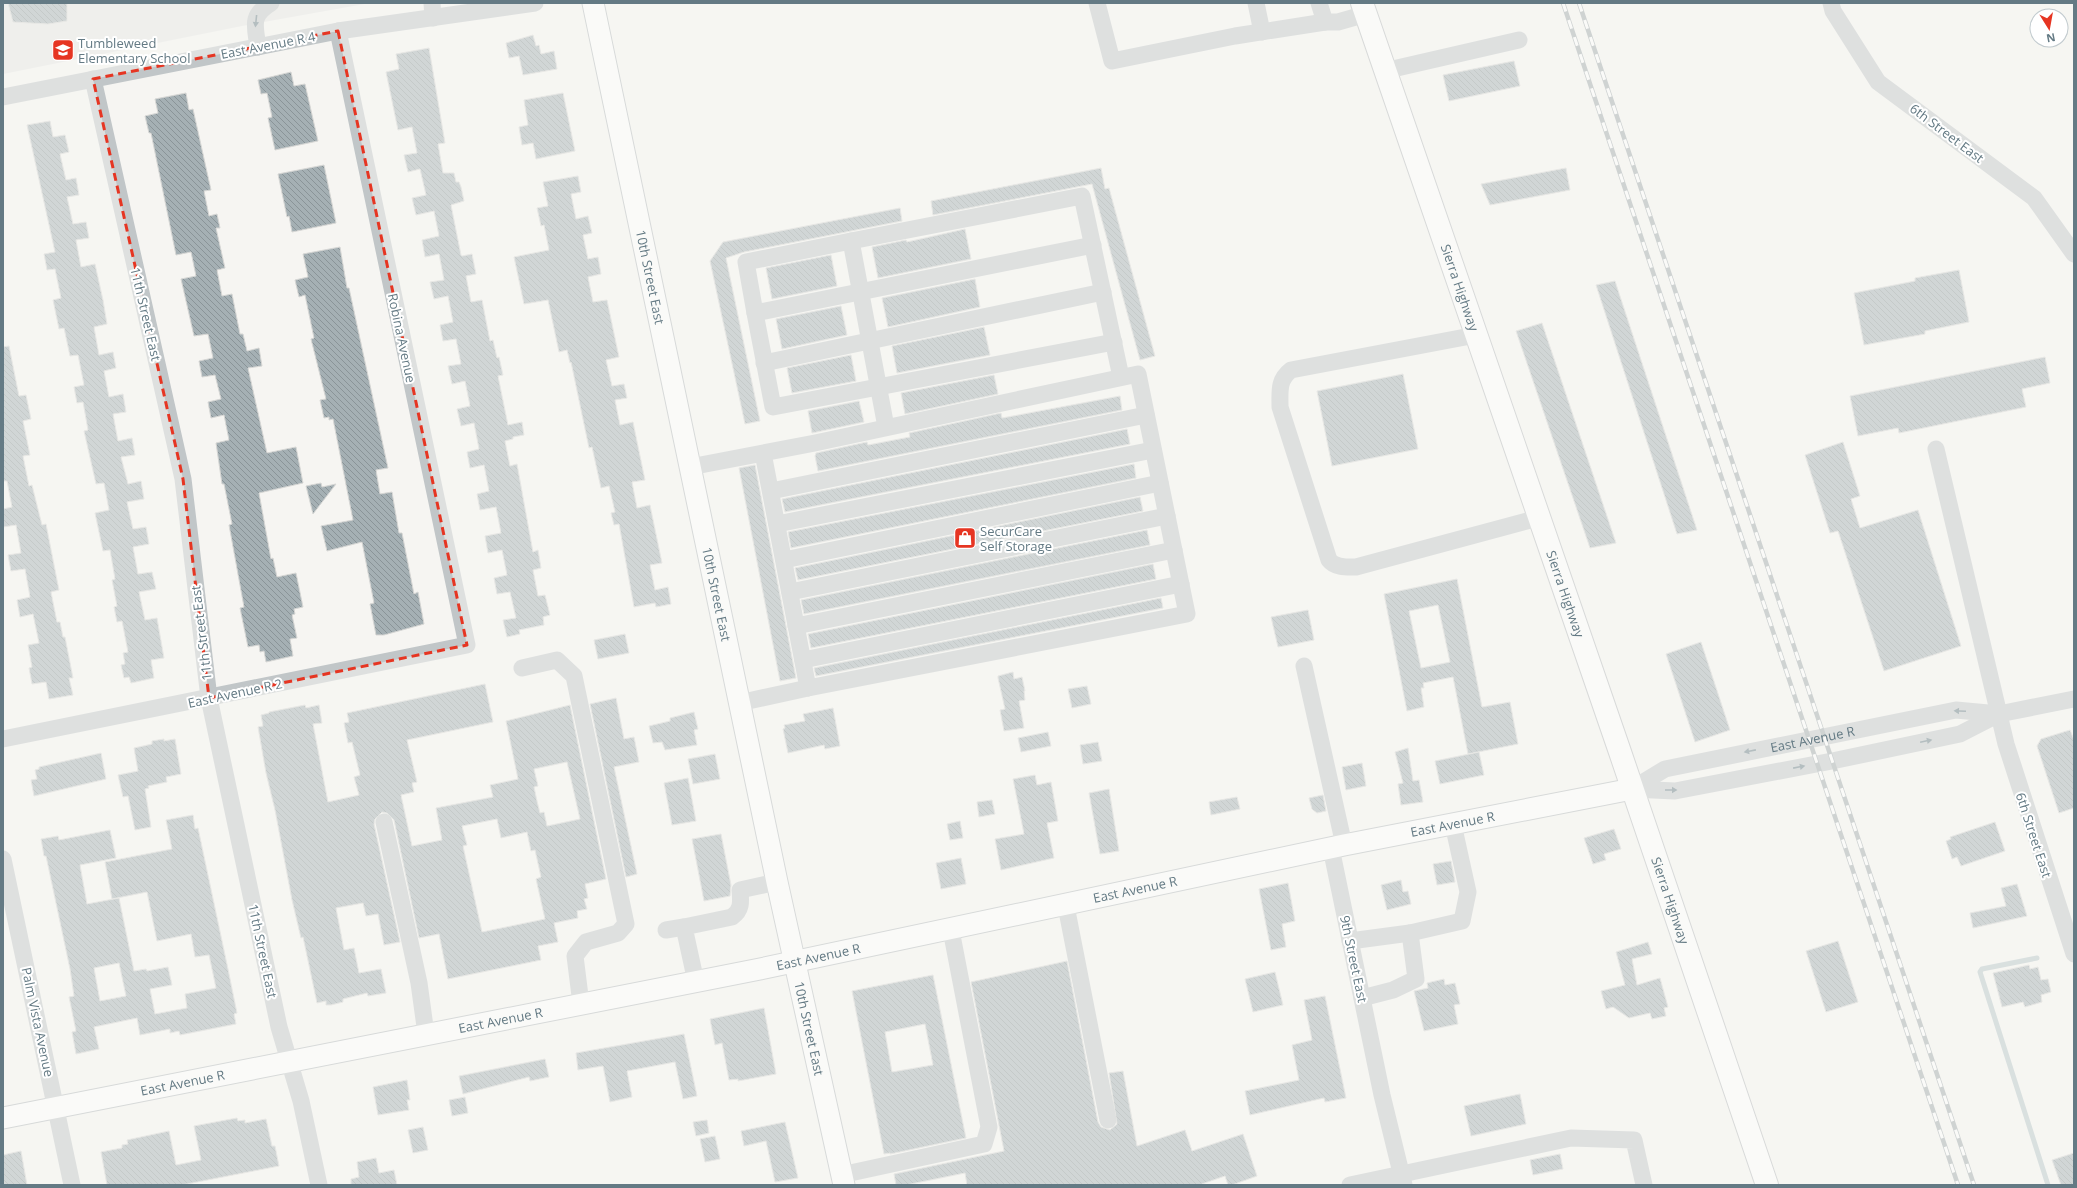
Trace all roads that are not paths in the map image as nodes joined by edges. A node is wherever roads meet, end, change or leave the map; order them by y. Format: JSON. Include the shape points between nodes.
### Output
{"nodes":[{"id":1,"x":271,"y":3,"type":"edge"},
{"id":2,"x":535,"y":3,"type":"edge"},
{"id":3,"x":593,"y":3,"type":"edge"},
{"id":4,"x":1098,"y":3,"type":"edge"},
{"id":5,"x":1256,"y":3,"type":"edge"},
{"id":6,"x":1319,"y":3,"type":"edge"},
{"id":7,"x":1831,"y":3,"type":"edge"},
{"id":8,"x":1364,"y":9,"type":"edge"},
{"id":9,"x":433,"y":10,"type":"edge"},
{"id":10,"x":1325,"y":22,"type":"junction"},
{"id":11,"x":338,"y":31,"type":"junction"},
{"id":12,"x":1262,"y":32,"type":"junction"},
{"id":13,"x":1519,"y":40,"type":"dead end"},
{"id":14,"x":258,"y":47,"type":"junction"},
{"id":15,"x":1384,"y":71,"type":"junction"},
{"id":16,"x":93,"y":79,"type":"junction"},
{"id":17,"x":3,"y":97,"type":"edge"},
{"id":18,"x":851,"y":241,"type":"junction"},
{"id":19,"x":1092,"y":245,"type":"junction"},
{"id":20,"x":2074,"y":254,"type":"edge"},
{"id":21,"x":861,"y":292,"type":"junction"},
{"id":22,"x":1103,"y":292,"type":"junction"},
{"id":23,"x":754,"y":313,"type":"junction"},
{"id":24,"x":1476,"y":335,"type":"junction"},
{"id":25,"x":870,"y":341,"type":"junction"},
{"id":26,"x":1114,"y":342,"type":"junction"},
{"id":27,"x":764,"y":362,"type":"junction"},
{"id":28,"x":1121,"y":377,"type":"junction"},
{"id":29,"x":878,"y":388,"type":"junction"},
{"id":30,"x":1146,"y":415,"type":"junction"},
{"id":31,"x":886,"y":428,"type":"junction"},
{"id":32,"x":1936,"y":449,"type":"dead end"},
{"id":33,"x":1153,"y":450,"type":"junction"},
{"id":34,"x":763,"y":453,"type":"junction"},
{"id":35,"x":690,"y":467,"type":"junction"},
{"id":36,"x":1160,"y":483,"type":"junction"},
{"id":37,"x":770,"y":491,"type":"junction"},
{"id":38,"x":1167,"y":516,"type":"junction"},
{"id":39,"x":1538,"y":518,"type":"junction"},
{"id":40,"x":777,"y":524,"type":"junction"},
{"id":41,"x":1174,"y":550,"type":"junction"},
{"id":42,"x":784,"y":560,"type":"junction"},
{"id":43,"x":1180,"y":584,"type":"junction"},
{"id":44,"x":790,"y":592,"type":"junction"},
{"id":45,"x":796,"y":626,"type":"junction"},
{"id":46,"x":467,"y":644,"type":"joint"},
{"id":47,"x":803,"y":660,"type":"junction"},
{"id":48,"x":1304,"y":666,"type":"dead end"},
{"id":49,"x":522,"y":668,"type":"dead end"},
{"id":50,"x":808,"y":688,"type":"junction"},
{"id":51,"x":209,"y":698,"type":"junction"},
{"id":52,"x":2074,"y":698,"type":"edge"},
{"id":53,"x":739,"y":703,"type":"junction"},
{"id":54,"x":1998,"y":714,"type":"junction"},
{"id":55,"x":3,"y":739,"type":"edge"},
{"id":56,"x":1632,"y":789,"type":"junction"},
{"id":57,"x":384,"y":822,"type":"dead end"},
{"id":58,"x":1453,"y":824,"type":"junction"},
{"id":59,"x":1338,"y":847,"type":"junction"},
{"id":60,"x":3,"y":860,"type":"edge"},
{"id":61,"x":777,"y":882,"type":"junction"},
{"id":62,"x":1066,"y":906,"type":"junction"},
{"id":63,"x":684,"y":927,"type":"junction"},
{"id":64,"x":666,"y":930,"type":"dead end"},
{"id":65,"x":951,"y":930,"type":"junction"},
{"id":66,"x":1410,"y":933,"type":"junction"},
{"id":67,"x":1350,"y":941,"type":"junction"},
{"id":68,"x":2074,"y":954,"type":"edge"},
{"id":69,"x":796,"y":962,"type":"junction"},
{"id":70,"x":696,"y":982,"type":"junction"},
{"id":71,"x":1362,"y":998,"type":"junction"},
{"id":72,"x":581,"y":1004,"type":"junction"},
{"id":73,"x":426,"y":1034,"type":"junction"},
{"id":74,"x":290,"y":1061,"type":"junction"},
{"id":75,"x":56,"y":1106,"type":"junction"},
{"id":76,"x":3,"y":1118,"type":"edge"},
{"id":77,"x":1108,"y":1120,"type":"dead end"},
{"id":78,"x":1403,"y":1179,"type":"edge"},
{"id":79,"x":842,"y":1180,"type":"edge"},
{"id":80,"x":72,"y":1185,"type":"edge"},
{"id":81,"x":319,"y":1185,"type":"edge"},
{"id":82,"x":1350,"y":1185,"type":"edge"},
{"id":83,"x":1644,"y":1185,"type":"edge"},
{"id":84,"x":1767,"y":1185,"type":"edge"}],
"edges":[{"from":1,"to":14,"type":"street","one_way":true,"via":[[256,16]]},
{"from":2,"to":9,"type":"street","name":"East Avenue R 4"},
{"from":3,"to":35,"type":"main road","name":"10th Street East"},
{"from":4,"to":12,"type":"street","via":[[1112,61]]},
{"from":5,"to":12,"type":"street"},
{"from":6,"to":10,"type":"street"},
{"from":7,"to":20,"type":"street","name":"6th Street East","via":[[1833,11],[1878,82],[2034,198]]},
{"from":8,"to":10,"type":"street","via":[[1338,22]]},
{"from":8,"to":15,"type":"highway","name":"Sierra Highway"},
{"from":9,"to":11,"type":"street","name":"East Avenue R 4"},
{"from":10,"to":12,"type":"street"},
{"from":11,"to":14,"type":"street","name":"East Avenue R 4"},
{"from":11,"to":46,"type":"street","name":"Robina Avenue"},
{"from":13,"to":15,"type":"street"},
{"from":14,"to":16,"type":"street","name":"East Avenue R 4"},
{"from":15,"to":24,"type":"highway","name":"Sierra Highway"},
{"from":16,"to":17,"type":"street","name":"East Avenue R 4"},
{"from":16,"to":51,"type":"street","name":"11th Street East","via":[[183,479]]},
{"from":18,"to":19,"type":"street","via":[[1082,196]]},
{"from":18,"to":21,"type":"street"},
{"from":18,"to":23,"type":"street","via":[[746,262]]},
{"from":19,"to":21,"type":"street"},
{"from":19,"to":22,"type":"street"},
{"from":21,"to":23,"type":"street"},
{"from":21,"to":25,"type":"street"},
{"from":22,"to":25,"type":"street"},
{"from":22,"to":26,"type":"street"},
{"from":23,"to":27,"type":"street"},
{"from":24,"to":39,"type":"highway","name":"Sierra Highway"},
{"from":24,"to":39,"type":"street","via":[[1291,370],[1285,374],[1279,385],[1280,407],[1329,560],[1339,566],[1356,567]]},
{"from":25,"to":27,"type":"street"},
{"from":25,"to":29,"type":"street"},
{"from":26,"to":28,"type":"street"},
{"from":26,"to":29,"type":"street"},
{"from":27,"to":29,"type":"street","via":[[773,407]]},
{"from":28,"to":30,"type":"street","via":[[1138,374]]},
{"from":28,"to":31,"type":"street"},
{"from":29,"to":31,"type":"street"},
{"from":30,"to":33,"type":"street"},
{"from":30,"to":37,"type":"street"},
{"from":31,"to":34,"type":"street"},
{"from":32,"to":54,"type":"street","name":"6th Street East"},
{"from":33,"to":36,"type":"street"},
{"from":33,"to":40,"type":"street"},
{"from":34,"to":35,"type":"street"},
{"from":34,"to":37,"type":"street"},
{"from":35,"to":53,"type":"main road","name":"10th Street East"},
{"from":36,"to":38,"type":"street"},
{"from":36,"to":42,"type":"street"},
{"from":37,"to":40,"type":"street"},
{"from":38,"to":41,"type":"street"},
{"from":38,"to":44,"type":"street"},
{"from":39,"to":56,"type":"highway","name":"Sierra Highway"},
{"from":40,"to":42,"type":"street"},
{"from":41,"to":43,"type":"street"},
{"from":41,"to":45,"type":"street"},
{"from":42,"to":44,"type":"street"},
{"from":43,"to":47,"type":"street"},
{"from":43,"to":50,"type":"street","via":[[1187,614]]},
{"from":44,"to":45,"type":"street"},
{"from":45,"to":47,"type":"street"},
{"from":46,"to":51,"type":"street","name":"East Avenue R 2"},
{"from":47,"to":50,"type":"street"},
{"from":48,"to":59,"type":"street","name":"9th Street East"},
{"from":49,"to":72,"type":"street","via":[[557,660],[574,676],[626,924],[618,933],[586,942],[575,956]]},
{"from":50,"to":53,"type":"street"},
{"from":51,"to":55,"type":"street","name":"East Avenue R 2"},
{"from":51,"to":74,"type":"street","name":"11th Street East","via":[[279,1028]]},
{"from":52,"to":54,"type":"street","name":"East Avenue R"},
{"from":53,"to":61,"type":"main road","name":"10th Street East"},
{"from":56,"to":54,"type":"street","name":"East Avenue R","one_way":true,"via":[[1675,791],[1840,759],[1960,734]]},
{"from":54,"to":56,"type":"street","name":"East Avenue R","one_way":true,"via":[[1956,710],[1665,768]]},
{"from":54,"to":68,"type":"street","name":"6th Street East","via":[[2018,784]]},
{"from":56,"to":58,"type":"main road","name":"East Avenue R"},
{"from":56,"to":84,"type":"highway","name":"Sierra Highway"},
{"from":57,"to":73,"type":"street","via":[[419,983]]},
{"from":58,"to":59,"type":"main road","name":"East Avenue R"},
{"from":58,"to":66,"type":"street","via":[[1468,892],[1462,922]]},
{"from":59,"to":62,"type":"main road","name":"East Avenue R"},
{"from":59,"to":67,"type":"street","name":"9th Street East"},
{"from":60,"to":75,"type":"street","name":"Palm Vista Avenue"},
{"from":61,"to":63,"type":"street","via":[[740,890],[741,906],[738,913],[732,917]]},
{"from":61,"to":69,"type":"main road","name":"10th Street East"},
{"from":62,"to":65,"type":"main road","name":"East Avenue R"},
{"from":62,"to":77,"type":"street"},
{"from":63,"to":64,"type":"street"},
{"from":63,"to":70,"type":"street"},
{"from":65,"to":69,"type":"main road","name":"East Avenue R"},
{"from":65,"to":79,"type":"street","via":[[989,1127],[984,1144]]},
{"from":66,"to":67,"type":"street"},
{"from":66,"to":71,"type":"street","via":[[1416,979],[1393,990]]},
{"from":67,"to":71,"type":"street","name":"9th Street East"},
{"from":69,"to":70,"type":"main road","name":"East Avenue R"},
{"from":69,"to":79,"type":"main road","name":"10th Street East"},
{"from":70,"to":72,"type":"main road","name":"East Avenue R"},
{"from":71,"to":78,"type":"street","name":"9th Street East"},
{"from":72,"to":73,"type":"main road","name":"East Avenue R"},
{"from":73,"to":74,"type":"main road","name":"East Avenue R"},
{"from":74,"to":75,"type":"main road","name":"East Avenue R"},
{"from":74,"to":81,"type":"street","name":"11th Street East"},
{"from":75,"to":76,"type":"main road","name":"East Avenue R"},
{"from":75,"to":80,"type":"street","name":"Palm Vista Avenue"},
{"from":78,"to":82,"type":"street"},
{"from":78,"to":83,"type":"street","via":[[1571,1138],[1634,1140]]}]}
